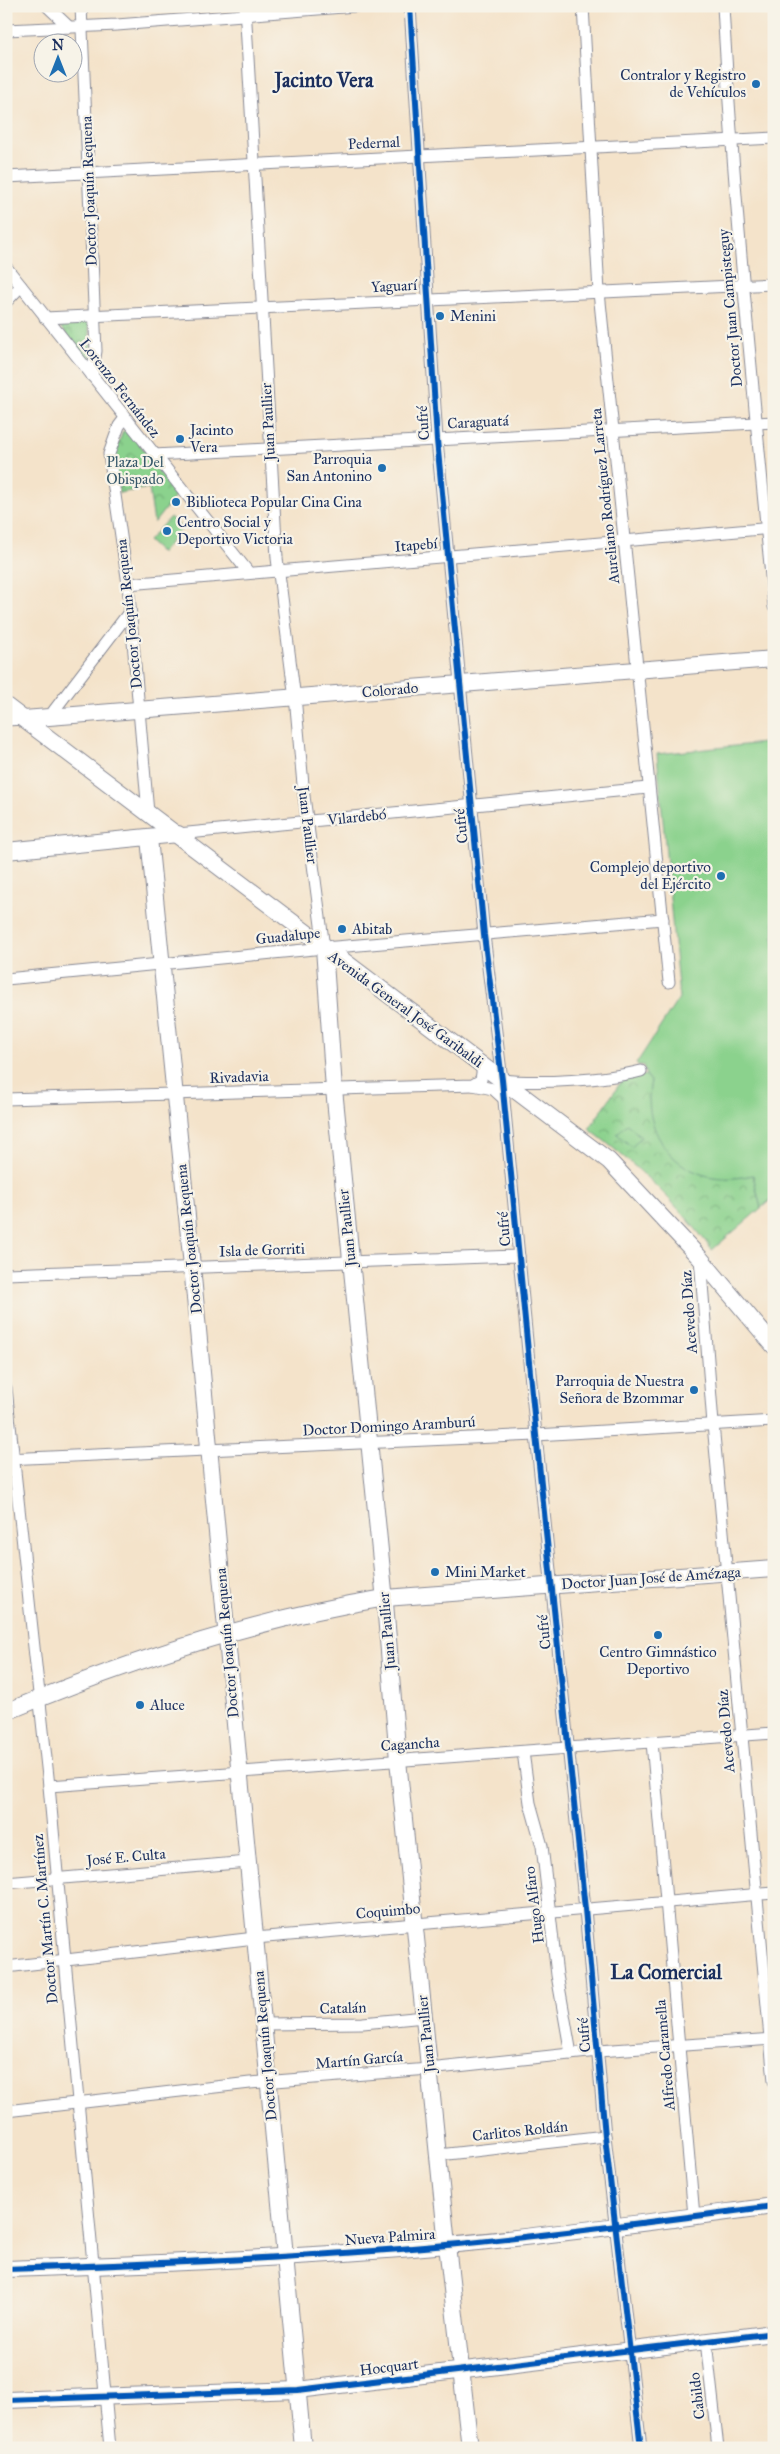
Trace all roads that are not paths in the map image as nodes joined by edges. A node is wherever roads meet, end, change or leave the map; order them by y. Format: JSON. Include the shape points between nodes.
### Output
{"nodes":[{"id":1,"x":47,"y":6,"type":"edge"},
{"id":2,"x":81,"y":6,"type":"edge"},
{"id":3,"x":356,"y":6,"type":"edge"},
{"id":4,"x":410,"y":6,"type":"edge"},
{"id":5,"x":583,"y":6,"type":"edge"},
{"id":6,"x":724,"y":6,"type":"edge"},
{"id":7,"x":245,"y":11,"type":"edge"},
{"id":8,"x":82,"y":26,"type":"junction"},
{"id":9,"x":69,"y":27,"type":"junction"},
{"id":10,"x":6,"y":30,"type":"edge"},
{"id":11,"x":774,"y":138,"type":"edge"},
{"id":12,"x":730,"y":140,"type":"junction"},
{"id":13,"x":592,"y":147,"type":"junction"},
{"id":14,"x":420,"y":155,"type":"junction"},
{"id":15,"x":253,"y":165,"type":"junction"},
{"id":16,"x":89,"y":174,"type":"junction"},
{"id":17,"x":6,"y":177,"type":"edge"},
{"id":18,"x":6,"y":267,"type":"edge"},
{"id":19,"x":774,"y":284,"type":"edge"},
{"id":20,"x":742,"y":285,"type":"junction"},
{"id":21,"x":21,"y":286,"type":"junction"},
{"id":22,"x":599,"y":292,"type":"junction"},
{"id":23,"x":428,"y":299,"type":"junction"},
{"id":24,"x":6,"y":302,"type":"edge"},
{"id":25,"x":262,"y":307,"type":"junction"},
{"id":26,"x":94,"y":316,"type":"junction"},
{"id":27,"x":45,"y":318,"type":"junction"},
{"id":28,"x":92,"y":376,"type":"junction"},
{"id":29,"x":125,"y":418,"type":"junction"},
{"id":30,"x":774,"y":422,"type":"edge"},
{"id":31,"x":755,"y":423,"type":"junction"},
{"id":32,"x":613,"y":430,"type":"junction"},
{"id":33,"x":436,"y":440,"type":"junction"},
{"id":34,"x":269,"y":448,"type":"junction"},
{"id":35,"x":154,"y":455,"type":"junction"},
{"id":36,"x":770,"y":528,"type":"edge"},
{"id":37,"x":624,"y":540,"type":"junction"},
{"id":38,"x":448,"y":555,"type":"junction"},
{"id":39,"x":278,"y":570,"type":"junction"},
{"id":40,"x":249,"y":573,"type":"junction"},
{"id":41,"x":128,"y":584,"type":"junction"},
{"id":42,"x":774,"y":607,"type":"edge"},
{"id":43,"x":130,"y":611,"type":"junction"},
{"id":44,"x":774,"y":659,"type":"edge"},
{"id":45,"x":638,"y":669,"type":"junction"},
{"id":46,"x":460,"y":684,"type":"junction"},
{"id":47,"x":295,"y":698,"type":"junction"},
{"id":48,"x":6,"y":706,"type":"edge"},
{"id":49,"x":138,"y":710,"type":"junction"},
{"id":50,"x":49,"y":717,"type":"junction"},
{"id":51,"x":24,"y":719,"type":"junction"},
{"id":52,"x":6,"y":720,"type":"edge"},
{"id":53,"x":648,"y":788,"type":"junction"},
{"id":54,"x":472,"y":806,"type":"junction"},
{"id":55,"x":148,"y":813,"type":"junction"},
{"id":56,"x":307,"y":822,"type":"junction"},
{"id":57,"x":178,"y":834,"type":"junction"},
{"id":58,"x":149,"y":838,"type":"junction"},
{"id":59,"x":6,"y":850,"type":"edge"},
{"id":60,"x":663,"y":919,"type":"junction"},
{"id":61,"x":484,"y":935,"type":"junction"},
{"id":62,"x":324,"y":948,"type":"junction"},
{"id":63,"x":163,"y":965,"type":"junction"},
{"id":64,"x":6,"y":979,"type":"edge"},
{"id":65,"x":669,"y":982,"type":"dead end"},
{"id":66,"x":483,"y":1066,"type":"junction"},
{"id":67,"x":641,"y":1071,"type":"dead end"},
{"id":68,"x":502,"y":1080,"type":"junction"},
{"id":69,"x":537,"y":1081,"type":"junction"},
{"id":70,"x":473,"y":1085,"type":"junction"},
{"id":71,"x":334,"y":1089,"type":"junction"},
{"id":72,"x":175,"y":1094,"type":"junction"},
{"id":73,"x":6,"y":1099,"type":"edge"},
{"id":74,"x":504,"y":1099,"type":"junction"},
{"id":75,"x":531,"y":1102,"type":"junction"},
{"id":76,"x":519,"y":1256,"type":"junction"},
{"id":77,"x":700,"y":1258,"type":"junction"},
{"id":78,"x":350,"y":1262,"type":"junction"},
{"id":79,"x":192,"y":1266,"type":"junction"},
{"id":80,"x":6,"y":1274,"type":"edge"},
{"id":81,"x":774,"y":1346,"type":"edge"},
{"id":82,"x":6,"y":1388,"type":"edge"},
{"id":83,"x":774,"y":1421,"type":"edge"},
{"id":84,"x":713,"y":1424,"type":"junction"},
{"id":85,"x":536,"y":1435,"type":"junction"},
{"id":86,"x":369,"y":1442,"type":"junction"},
{"id":87,"x":210,"y":1449,"type":"junction"},
{"id":88,"x":10,"y":1459,"type":"edge"},
{"id":89,"x":774,"y":1569,"type":"edge"},
{"id":90,"x":728,"y":1572,"type":"junction"},
{"id":91,"x":552,"y":1586,"type":"junction"},
{"id":92,"x":385,"y":1598,"type":"junction"},
{"id":93,"x":227,"y":1634,"type":"junction"},
{"id":94,"x":40,"y":1698,"type":"junction"},
{"id":95,"x":6,"y":1712,"type":"edge"},
{"id":96,"x":774,"y":1733,"type":"edge"},
{"id":97,"x":742,"y":1736,"type":"junction"},
{"id":98,"x":652,"y":1742,"type":"junction"},
{"id":99,"x":568,"y":1748,"type":"junction"},
{"id":100,"x":523,"y":1752,"type":"junction"},
{"id":101,"x":398,"y":1760,"type":"junction"},
{"id":102,"x":238,"y":1773,"type":"junction"},
{"id":103,"x":49,"y":1786,"type":"junction"},
{"id":104,"x":248,"y":1862,"type":"junction"},
{"id":105,"x":56,"y":1878,"type":"junction"},
{"id":106,"x":6,"y":1883,"type":"edge"},
{"id":107,"x":774,"y":1893,"type":"edge"},
{"id":108,"x":756,"y":1894,"type":"junction"},
{"id":109,"x":666,"y":1903,"type":"junction"},
{"id":110,"x":585,"y":1909,"type":"junction"},
{"id":111,"x":549,"y":1912,"type":"junction"},
{"id":112,"x":414,"y":1924,"type":"junction"},
{"id":113,"x":255,"y":1938,"type":"junction"},
{"id":114,"x":64,"y":1961,"type":"junction"},
{"id":115,"x":6,"y":1967,"type":"edge"},
{"id":116,"x":424,"y":2017,"type":"junction"},
{"id":117,"x":263,"y":2024,"type":"junction"},
{"id":118,"x":772,"y":2039,"type":"edge"},
{"id":119,"x":679,"y":2046,"type":"junction"},
{"id":120,"x":598,"y":2051,"type":"junction"},
{"id":121,"x":571,"y":2054,"type":"junction"},
{"id":122,"x":429,"y":2070,"type":"junction"},
{"id":123,"x":774,"y":2081,"type":"edge"},
{"id":124,"x":268,"y":2083,"type":"junction"},
{"id":125,"x":78,"y":2104,"type":"junction"},
{"id":126,"x":6,"y":2111,"type":"edge"},
{"id":127,"x":605,"y":2136,"type":"junction"},
{"id":128,"x":439,"y":2154,"type":"junction"},
{"id":129,"x":774,"y":2206,"type":"edge"},
{"id":130,"x":694,"y":2216,"type":"junction"},
{"id":131,"x":614,"y":2227,"type":"junction"},
{"id":132,"x":447,"y":2245,"type":"junction"},
{"id":133,"x":285,"y":2257,"type":"junction"},
{"id":134,"x":93,"y":2266,"type":"junction"},
{"id":135,"x":6,"y":2269,"type":"edge"},
{"id":136,"x":774,"y":2333,"type":"edge"},
{"id":137,"x":706,"y":2341,"type":"junction"},
{"id":138,"x":629,"y":2350,"type":"junction"},
{"id":139,"x":462,"y":2370,"type":"junction"},
{"id":140,"x":298,"y":2390,"type":"junction"},
{"id":141,"x":106,"y":2398,"type":"junction"},
{"id":142,"x":6,"y":2400,"type":"edge"},
{"id":143,"x":110,"y":2448,"type":"edge"},
{"id":144,"x":303,"y":2448,"type":"edge"},
{"id":145,"x":470,"y":2448,"type":"edge"},
{"id":146,"x":641,"y":2448,"type":"edge"},
{"id":147,"x":718,"y":2448,"type":"edge"}],
"edges":[{"from":1,"to":9,"type":"street"},
{"from":2,"to":8,"type":"street","name":"Doctor Joaquín Requena"},
{"from":3,"to":7,"type":"street"},
{"from":4,"to":14,"type":"street","name":"Cufré"},
{"from":5,"to":13,"type":"street","name":"Aureliano Rodríguez Larreta"},
{"from":6,"to":12,"type":"street","name":"Doctor Juan Campisteguy"},
{"from":7,"to":8,"type":"street"},
{"from":7,"to":15,"type":"street","name":"Juan Paullier"},
{"from":8,"to":9,"type":"street"},
{"from":8,"to":16,"type":"street","name":"Doctor Joaquín Requena"},
{"from":9,"to":10,"type":"street"},
{"from":11,"to":12,"type":"street","name":"Pedernal"},
{"from":12,"to":13,"type":"street","name":"Pedernal"},
{"from":12,"to":20,"type":"street","name":"Doctor Juan Campisteguy"},
{"from":13,"to":14,"type":"street","name":"Pedernal"},
{"from":13,"to":22,"type":"street","name":"Aureliano Rodríguez Larreta"},
{"from":14,"to":15,"type":"street","name":"Pedernal"},
{"from":14,"to":23,"type":"street","name":"Cufré"},
{"from":15,"to":16,"type":"street","name":"Pedernal"},
{"from":15,"to":25,"type":"street","name":"Juan Paullier"},
{"from":16,"to":17,"type":"street","name":"Pedernal"},
{"from":16,"to":26,"type":"street","name":"Doctor Joaquín Requena"},
{"from":18,"to":21,"type":"street","name":"Lorenzo Fernández"},
{"from":19,"to":20,"type":"street","name":"Yaguarí"},
{"from":20,"to":22,"type":"street","name":"Yaguarí"},
{"from":20,"to":31,"type":"street","name":"Doctor Juan Campisteguy"},
{"from":21,"to":24,"type":"street"},
{"from":21,"to":27,"type":"street","name":"Lorenzo Fernández"},
{"from":22,"to":23,"type":"street","name":"Yaguarí"},
{"from":22,"to":32,"type":"street","name":"Aureliano Rodríguez Larreta"},
{"from":23,"to":25,"type":"street","name":"Yaguarí"},
{"from":23,"to":33,"type":"street","name":"Cufré"},
{"from":25,"to":26,"type":"street","name":"Yaguarí"},
{"from":25,"to":34,"type":"street","name":"Juan Paullier"},
{"from":26,"to":27,"type":"street","name":"Yaguarí"},
{"from":26,"to":28,"type":"street","name":"Doctor Joaquín Requena","via":[[96,359]]},
{"from":27,"to":28,"type":"street","name":"Lorenzo Fernández"},
{"from":28,"to":29,"type":"street","name":"Lorenzo Fernández"},
{"from":29,"to":35,"type":"street","name":"Lorenzo Fernández"},
{"from":29,"to":41,"type":"street","name":"Doctor Joaquín Requena","via":[[109,454]]},
{"from":30,"to":31,"type":"street","name":"Caraguatá"},
{"from":31,"to":32,"type":"street","name":"Caraguatá"},
{"from":31,"to":36,"type":"street","name":"Doctor Juan Campisteguy"},
{"from":32,"to":33,"type":"street","name":"Caraguatá"},
{"from":32,"to":37,"type":"street","name":"Aureliano Rodríguez Larreta"},
{"from":33,"to":34,"type":"street","name":"Caraguatá"},
{"from":33,"to":38,"type":"street","name":"Cufré"},
{"from":34,"to":35,"type":"street","name":"Caraguatá"},
{"from":34,"to":39,"type":"street","name":"Juan Paullier"},
{"from":35,"to":40,"type":"street","name":"Lorenzo Fernández"},
{"from":36,"to":37,"type":"street","name":"Itapebí"},
{"from":36,"to":42,"type":"street","name":"Doctor Juan Campisteguy"},
{"from":37,"to":38,"type":"street","name":"Itapebí"},
{"from":37,"to":45,"type":"street","name":"Aureliano Rodríguez Larreta"},
{"from":38,"to":39,"type":"street","name":"Itapebí"},
{"from":38,"to":46,"type":"street","name":"Cufré"},
{"from":39,"to":40,"type":"street","name":"Itapebí"},
{"from":39,"to":47,"type":"street","name":"Juan Paullier"},
{"from":40,"to":41,"type":"street","name":"Itapebí"},
{"from":41,"to":43,"type":"street","name":"Doctor Joaquín Requena"},
{"from":43,"to":49,"type":"street","name":"Doctor Joaquín Requena"},
{"from":43,"to":50,"type":"street"},
{"from":44,"to":45,"type":"street","name":"Colorado"},
{"from":45,"to":46,"type":"street","name":"Colorado"},
{"from":45,"to":53,"type":"street","name":"Aureliano Rodríguez Larreta"},
{"from":46,"to":47,"type":"street","name":"Colorado"},
{"from":46,"to":54,"type":"street","name":"Cufré"},
{"from":47,"to":49,"type":"street","name":"Colorado"},
{"from":47,"to":56,"type":"street","name":"Juan Paullier"},
{"from":48,"to":51,"type":"street","name":"Avenida General José Garibaldi"},
{"from":49,"to":50,"type":"street","name":"Colorado"},
{"from":49,"to":55,"type":"street","name":"Doctor Joaquín Requena"},
{"from":50,"to":51,"type":"street","name":"Colorado"},
{"from":51,"to":52,"type":"street","name":"Colorado"},
{"from":51,"to":55,"type":"street","name":"Avenida General José Garibaldi"},
{"from":53,"to":54,"type":"street","name":"Vilardebó"},
{"from":53,"to":60,"type":"street","name":"Aureliano Rodríguez Larreta"},
{"from":54,"to":56,"type":"street","name":"Vilardebó"},
{"from":54,"to":61,"type":"street","name":"Cufré"},
{"from":55,"to":57,"type":"street","name":"Avenida General José Garibaldi"},
{"from":56,"to":57,"type":"street","name":"Vilardebó"},
{"from":56,"to":62,"type":"street","name":"Juan Paullier"},
{"from":57,"to":58,"type":"street","name":"Vilardebó"},
{"from":57,"to":62,"type":"street","name":"Avenida General José Garibaldi"},
{"from":58,"to":59,"type":"street","name":"Vilardebó"},
{"from":58,"to":63,"type":"street","name":"Doctor Joaquín Requena"},
{"from":60,"to":61,"type":"street","name":"Guadalupe"},
{"from":60,"to":65,"type":"street","name":"Aureliano Rodríguez Larreta"},
{"from":61,"to":62,"type":"street","name":"Guadalupe"},
{"from":61,"to":68,"type":"street","name":"Cufré"},
{"from":62,"to":63,"type":"street","name":"Guadalupe"},
{"from":62,"to":66,"type":"street","name":"Avenida General José Garibaldi"},
{"from":62,"to":71,"type":"street","name":"Juan Paullier"},
{"from":63,"to":64,"type":"street","name":"Guadalupe"},
{"from":63,"to":72,"type":"street","name":"Doctor Joaquín Requena"},
{"from":66,"to":68,"type":"street","name":"Avenida General José Garibaldi"},
{"from":66,"to":70,"type":"street","via":[[481,1080]]},
{"from":67,"to":69,"type":"street"},
{"from":68,"to":69,"type":"street"},
{"from":68,"to":74,"type":"street","name":"Cufré"},
{"from":68,"to":75,"type":"street","name":"Avenida General José Garibaldi"},
{"from":69,"to":75,"type":"street"},
{"from":70,"to":71,"type":"street","name":"Rivadavia"},
{"from":70,"to":74,"type":"street","name":"Rivadavia","via":[[493,1089]]},
{"from":71,"to":72,"type":"street","name":"Rivadavia"},
{"from":71,"to":78,"type":"street","name":"Juan Paullier"},
{"from":72,"to":73,"type":"street","name":"Rivadavia"},
{"from":72,"to":79,"type":"street","name":"Doctor Joaquín Requena"},
{"from":74,"to":76,"type":"street","name":"Cufré"},
{"from":75,"to":77,"type":"street","name":"Avenida General José Garibaldi","via":[[608,1161]]},
{"from":76,"to":78,"type":"street","name":"Isla de Gorriti"},
{"from":76,"to":85,"type":"street","name":"Cufré"},
{"from":77,"to":81,"type":"street","name":"Avenida General José Garibaldi"},
{"from":77,"to":84,"type":"street","name":"Acevedo Díaz"},
{"from":78,"to":79,"type":"street","name":"Isla de Gorriti"},
{"from":78,"to":86,"type":"street","name":"Juan Paullier"},
{"from":79,"to":80,"type":"street","name":"Isla de Gorriti"},
{"from":79,"to":87,"type":"street","name":"Doctor Joaquín Requena"},
{"from":82,"to":88,"type":"street","name":"Doctor Martín C. Martínez"},
{"from":83,"to":84,"type":"street","name":"Doctor Domingo Aramburú"},
{"from":84,"to":85,"type":"street","name":"Doctor Domingo Aramburú"},
{"from":84,"to":90,"type":"street","name":"Acevedo Díaz"},
{"from":85,"to":86,"type":"street","name":"Doctor Domingo Aramburú"},
{"from":85,"to":91,"type":"street","name":"Cufré"},
{"from":86,"to":87,"type":"street","name":"Doctor Domingo Aramburú"},
{"from":86,"to":92,"type":"street","name":"Juan Paullier"},
{"from":87,"to":88,"type":"street","name":"Doctor Domingo Aramburú"},
{"from":87,"to":93,"type":"street","name":"Doctor Joaquín Requena"},
{"from":88,"to":94,"type":"street","name":"Doctor Martín C. Martínez"},
{"from":89,"to":90,"type":"street","name":"Doctor Juan José de Amézaga"},
{"from":90,"to":91,"type":"street","name":"Doctor Juan José de Amézaga"},
{"from":90,"to":97,"type":"street","name":"Acevedo Díaz"},
{"from":91,"to":92,"type":"street","name":"Doctor Juan José de Amézaga"},
{"from":91,"to":99,"type":"street","name":"Cufré"},
{"from":92,"to":93,"type":"street","name":"Doctor Juan José de Amézaga","via":[[340,1605]]},
{"from":92,"to":101,"type":"street","name":"Juan Paullier"},
{"from":93,"to":94,"type":"street","name":"Doctor Juan José de Amézaga","via":[[100,1674]]},
{"from":93,"to":102,"type":"street","name":"Doctor Joaquín Requena"},
{"from":94,"to":95,"type":"street","name":"Doctor Juan José de Amézaga"},
{"from":94,"to":103,"type":"street","name":"Doctor Martín C. Martínez"},
{"from":96,"to":97,"type":"street","name":"Cagancha"},
{"from":97,"to":98,"type":"street","name":"Cagancha"},
{"from":97,"to":108,"type":"street","name":"Acevedo Díaz"},
{"from":98,"to":99,"type":"street","name":"Cagancha"},
{"from":98,"to":109,"type":"street","name":"Alfredo Caramella"},
{"from":99,"to":100,"type":"street","name":"Cagancha"},
{"from":99,"to":110,"type":"street","name":"Cufré"},
{"from":100,"to":101,"type":"street","name":"Cagancha"},
{"from":100,"to":111,"type":"street","name":"Hugo Alfaro","via":[[530,1803],[542,1846]]},
{"from":101,"to":102,"type":"street","name":"Cagancha"},
{"from":101,"to":112,"type":"street","name":"Juan Paullier"},
{"from":102,"to":103,"type":"street","name":"Cagancha"},
{"from":102,"to":104,"type":"street","name":"Doctor Joaquín Requena"},
{"from":103,"to":105,"type":"street","name":"Doctor Martín C. Martínez"},
{"from":104,"to":105,"type":"street","name":"José E. Culta"},
{"from":104,"to":113,"type":"street","name":"Doctor Joaquín Requena"},
{"from":105,"to":106,"type":"street","name":"José E. Culta"},
{"from":105,"to":114,"type":"street","name":"Doctor Martín C. Martínez"},
{"from":107,"to":108,"type":"street","name":"Coquimbo"},
{"from":108,"to":109,"type":"street","name":"Coquimbo"},
{"from":108,"to":118,"type":"street","name":"Acevedo Díaz"},
{"from":109,"to":110,"type":"street","name":"Coquimbo"},
{"from":109,"to":119,"type":"street","name":"Alfredo Caramella"},
{"from":110,"to":111,"type":"street","name":"Coquimbo"},
{"from":110,"to":120,"type":"street","name":"Cufré"},
{"from":111,"to":112,"type":"street","name":"Coquimbo"},
{"from":111,"to":121,"type":"street","name":"Hugo Alfaro"},
{"from":112,"to":113,"type":"street","name":"Coquimbo"},
{"from":112,"to":116,"type":"street","name":"Juan Paullier"},
{"from":113,"to":114,"type":"street","name":"Coquimbo"},
{"from":113,"to":117,"type":"street","name":"Doctor Joaquín Requena"},
{"from":114,"to":115,"type":"street","name":"Coquimbo"},
{"from":114,"to":125,"type":"street","name":"Doctor Martín C. Martínez"},
{"from":116,"to":117,"type":"street","name":"Catalán","via":[[363,2023]]},
{"from":116,"to":122,"type":"street","name":"Juan Paullier"},
{"from":117,"to":124,"type":"street","name":"Doctor Joaquín Requena"},
{"from":118,"to":119,"type":"street","name":"Martín García"},
{"from":118,"to":123,"type":"street","name":"Acevedo Díaz"},
{"from":119,"to":120,"type":"street","name":"Martín García"},
{"from":119,"to":130,"type":"street","name":"Alfredo Caramella"},
{"from":120,"to":121,"type":"street","name":"Martín García"},
{"from":120,"to":127,"type":"street","name":"Cufré"},
{"from":121,"to":122,"type":"street","name":"Martín García"},
{"from":122,"to":124,"type":"street","name":"Martín García"},
{"from":122,"to":128,"type":"street","name":"Juan Paullier"},
{"from":124,"to":125,"type":"street","name":"Martín García"},
{"from":124,"to":133,"type":"street","name":"Doctor Joaquín Requena"},
{"from":125,"to":126,"type":"street","name":"Martín García"},
{"from":125,"to":134,"type":"street","name":"Doctor Martín C. Martínez"},
{"from":127,"to":128,"type":"street","name":"Carlitos Roldán"},
{"from":127,"to":131,"type":"street","name":"Cufré"},
{"from":128,"to":132,"type":"street","name":"Juan Paullier"},
{"from":129,"to":130,"type":"street","name":"Nueva Palmira"},
{"from":130,"to":131,"type":"street","name":"Nueva Palmira"},
{"from":131,"to":132,"type":"street","name":"Nueva Palmira"},
{"from":131,"to":138,"type":"street","name":"Cufré"},
{"from":132,"to":133,"type":"street","name":"Nueva Palmira"},
{"from":132,"to":139,"type":"street","name":"Juan Paullier"},
{"from":133,"to":134,"type":"street","name":"Nueva Palmira"},
{"from":133,"to":140,"type":"street","name":"Doctor Joaquín Requena"},
{"from":134,"to":135,"type":"street","name":"Nueva Palmira"},
{"from":134,"to":141,"type":"street","name":"Doctor Martín C. Martínez"},
{"from":136,"to":137,"type":"street","name":"Hocquart"},
{"from":137,"to":138,"type":"street","name":"Hocquart"},
{"from":137,"to":147,"type":"street","name":"Cabildo"},
{"from":138,"to":139,"type":"street","name":"Hocquart"},
{"from":138,"to":146,"type":"street","name":"Cufré"},
{"from":139,"to":140,"type":"street","name":"Hocquart"},
{"from":139,"to":145,"type":"street","name":"Juan Paullier"},
{"from":140,"to":141,"type":"street","name":"Hocquart"},
{"from":140,"to":144,"type":"street","name":"Doctor Joaquín Requena"},
{"from":141,"to":142,"type":"street","name":"Hocquart"},
{"from":141,"to":143,"type":"street","name":"Doctor Martín C. Martínez"}]}
